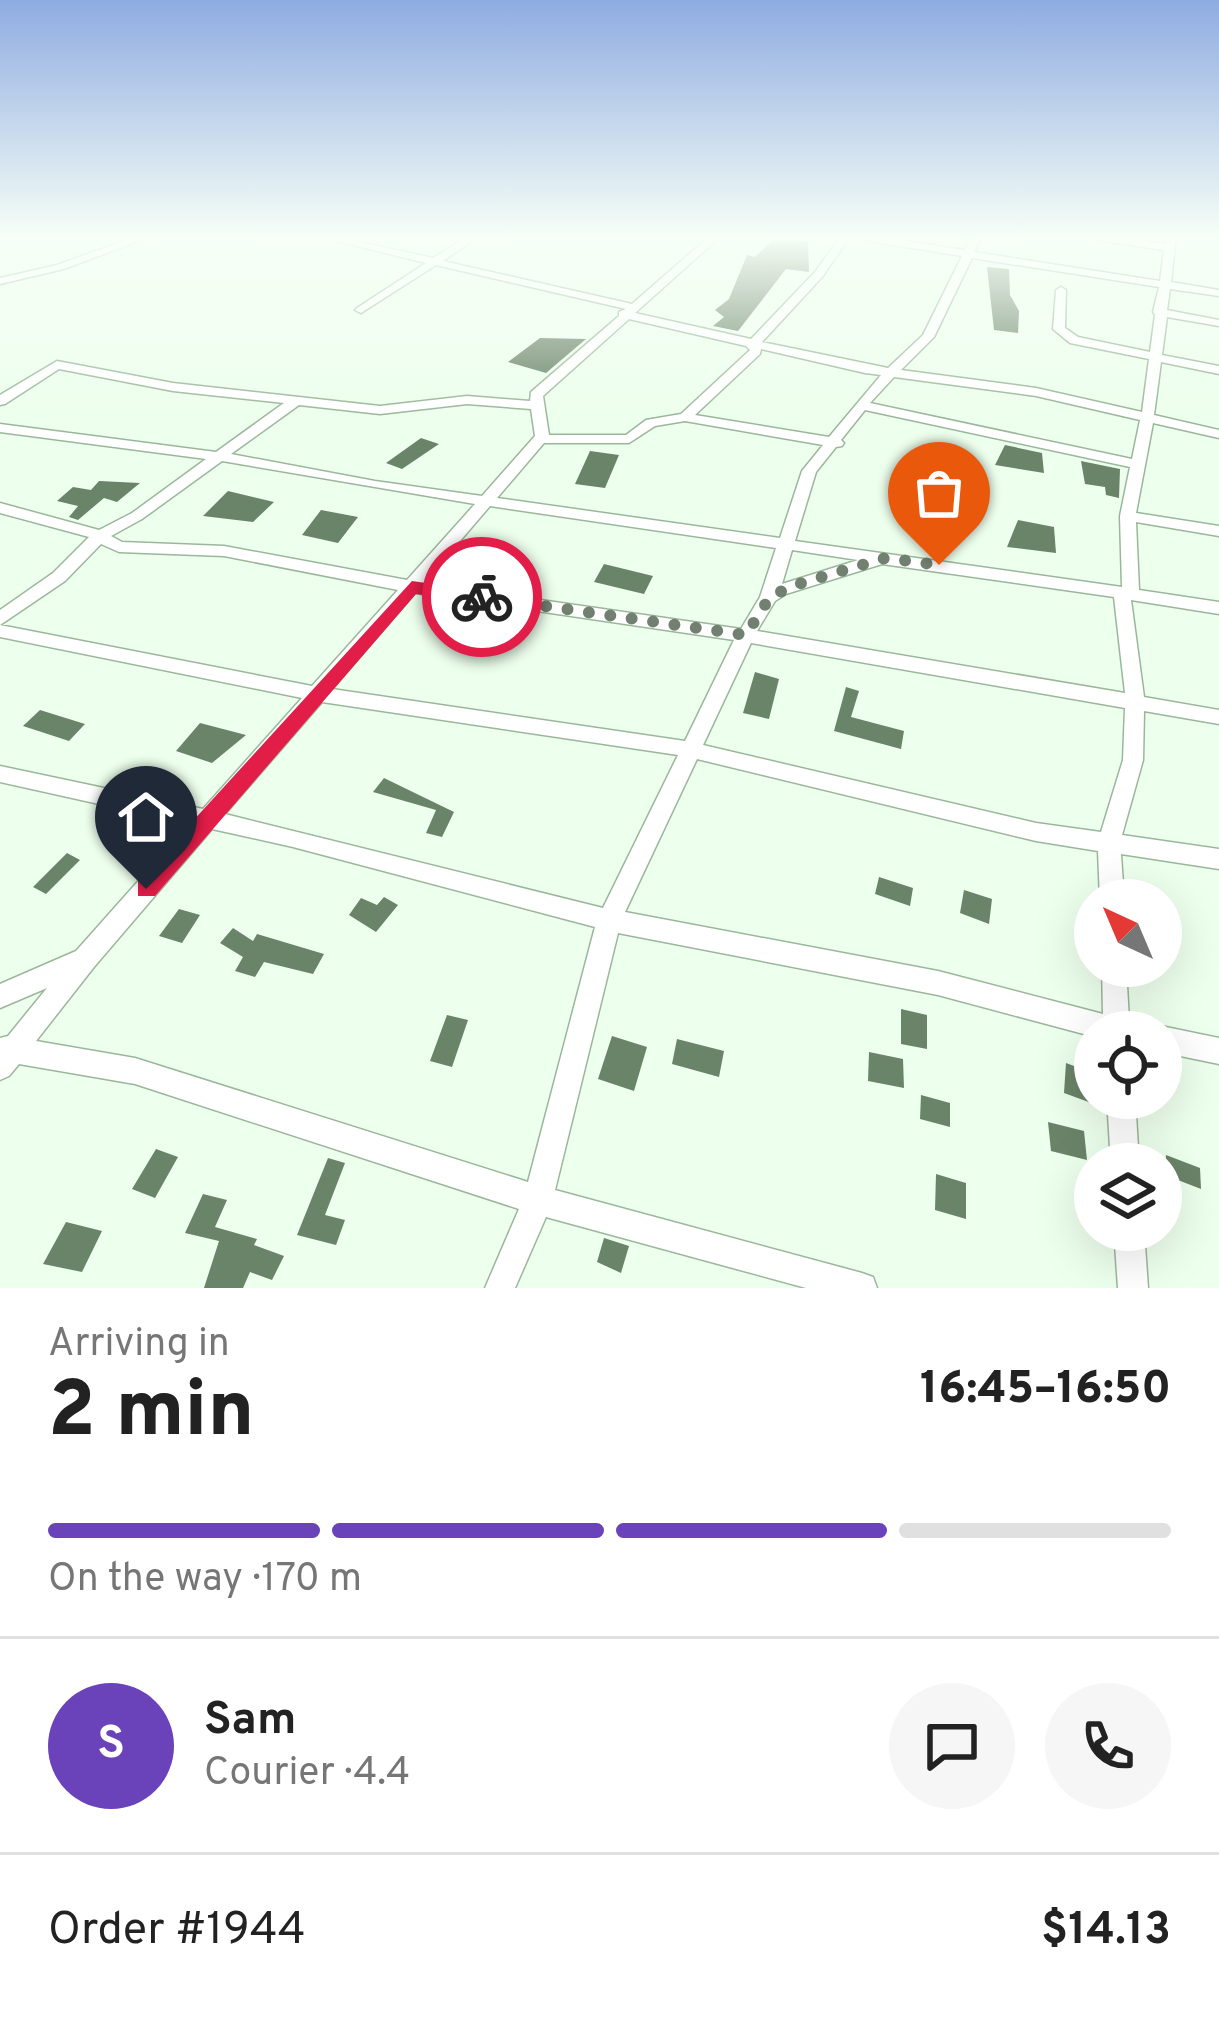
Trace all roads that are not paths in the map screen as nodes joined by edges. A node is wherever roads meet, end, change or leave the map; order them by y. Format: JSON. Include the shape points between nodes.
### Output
{"nodes":[{"id":1,"x":381,"y":296,"type":"edge"},
{"id":2,"x":570,"y":296,"type":"edge"},
{"id":3,"x":644,"y":296,"type":"edge"},
{"id":4,"x":798,"y":296,"type":"edge"},
{"id":5,"x":947,"y":296,"type":"edge"},
{"id":6,"x":1061,"y":296,"type":"edge"},
{"id":7,"x":1163,"y":296,"type":"edge"},
{"id":8,"x":361,"y":310,"type":"dead end"},
{"id":9,"x":627,"y":310,"type":"junction"},
{"id":10,"x":1159,"y":312,"type":"junction"},
{"id":11,"x":1219,"y":323,"type":"edge"},
{"id":12,"x":752,"y":345,"type":"junction"},
{"id":13,"x":1153,"y":359,"type":"junction"},
{"id":14,"x":1219,"y":370,"type":"edge"},
{"id":15,"x":891,"y":374,"type":"junction"},
{"id":16,"x":296,"y":400,"type":"junction"},
{"id":17,"x":0,"y":401,"type":"edge"},
{"id":18,"x":539,"y":406,"type":"junction"},
{"id":19,"x":863,"y":406,"type":"junction"},
{"id":20,"x":685,"y":417,"type":"junction"},
{"id":21,"x":1146,"y":419,"type":"junction"},
{"id":22,"x":0,"y":428,"type":"edge"},
{"id":23,"x":1219,"y":434,"type":"edge"},
{"id":24,"x":540,"y":439,"type":"junction"},
{"id":25,"x":837,"y":443,"type":"junction"},
{"id":26,"x":213,"y":459,"type":"junction"},
{"id":27,"x":1139,"y":465,"type":"junction"},
{"id":28,"x":485,"y":502,"type":"junction"},
{"id":29,"x":0,"y":508,"type":"edge"},
{"id":30,"x":1128,"y":516,"type":"junction"},
{"id":31,"x":1219,"y":531,"type":"edge"},
{"id":32,"x":99,"y":536,"type":"junction"},
{"id":33,"x":782,"y":543,"type":"junction"},
{"id":34,"x":885,"y":558,"type":"junction"},
{"id":35,"x":412,"y":587,"type":"junction"},
{"id":36,"x":1127,"y":594,"type":"junction"},
{"id":37,"x":770,"y":597,"type":"junction"},
{"id":38,"x":1219,"y":608,"type":"edge"},
{"id":39,"x":0,"y":619,"type":"edge"},
{"id":40,"x":0,"y":631,"type":"edge"},
{"id":41,"x":746,"y":635,"type":"junction"},
{"id":42,"x":316,"y":694,"type":"junction"},
{"id":43,"x":1135,"y":701,"type":"junction"},
{"id":44,"x":1219,"y":717,"type":"edge"},
{"id":45,"x":688,"y":749,"type":"junction"},
{"id":46,"x":0,"y":773,"type":"edge"},
{"id":47,"x":208,"y":818,"type":"junction"},
{"id":48,"x":1109,"y":841,"type":"junction"},
{"id":49,"x":1219,"y":859,"type":"edge"},
{"id":50,"x":1111,"y":879,"type":"edge"},
{"id":51,"x":609,"y":920,"type":"junction"},
{"id":52,"x":85,"y":959,"type":"junction"},
{"id":53,"x":0,"y":996,"type":"edge"},
{"id":54,"x":1074,"y":1020,"type":"edge"},
{"id":55,"x":1182,"y":1044,"type":"edge"},
{"id":56,"x":1219,"y":1052,"type":"edge"},
{"id":57,"x":4,"y":1055,"type":"edge"},
{"id":58,"x":538,"y":1200,"type":"junction"},
{"id":59,"x":1130,"y":1251,"type":"edge"},
{"id":60,"x":500,"y":1288,"type":"edge"},
{"id":61,"x":862,"y":1288,"type":"edge"},
{"id":62,"x":1133,"y":1288,"type":"edge"}],
"edges":[{"from":1,"to":8,"type":"street"},
{"from":2,"to":9,"type":"street"},
{"from":3,"to":9,"type":"street"},
{"from":4,"to":12,"type":"street"},
{"from":5,"to":15,"type":"street","via":[[928,337]]},
{"from":6,"to":13,"type":"street","via":[[1063,334]]},
{"from":7,"to":10,"type":"street"},
{"from":9,"to":12,"type":"street"},
{"from":9,"to":18,"type":"street","via":[[536,394]]},
{"from":10,"to":11,"type":"street"},
{"from":10,"to":13,"type":"street"},
{"from":12,"to":15,"type":"street"},
{"from":12,"to":20,"type":"street","via":[[756,351]]},
{"from":13,"to":14,"type":"street"},
{"from":13,"to":21,"type":"street"},
{"from":15,"to":19,"type":"street"},
{"from":15,"to":21,"type":"street","via":[[1036,392]]},
{"from":16,"to":17,"type":"street","via":[[57,365]]},
{"from":16,"to":18,"type":"street","via":[[400,412],[466,400]]},
{"from":16,"to":26,"type":"street"},
{"from":18,"to":24,"type":"street"},
{"from":19,"to":25,"type":"street"},
{"from":19,"to":27,"type":"street"},
{"from":20,"to":24,"type":"street","via":[[651,423],[629,439]]},
{"from":20,"to":25,"type":"street"},
{"from":21,"to":23,"type":"street"},
{"from":21,"to":27,"type":"street"},
{"from":22,"to":26,"type":"street"},
{"from":24,"to":28,"type":"street"},
{"from":25,"to":33,"type":"street","via":[[809,471]]},
{"from":26,"to":28,"type":"street"},
{"from":26,"to":32,"type":"street"},
{"from":27,"to":30,"type":"street"},
{"from":28,"to":33,"type":"street"},
{"from":28,"to":35,"type":"street"},
{"from":29,"to":32,"type":"street"},
{"from":30,"to":31,"type":"street"},
{"from":30,"to":36,"type":"street"},
{"from":32,"to":35,"type":"street","via":[[119,547],[224,551]]},
{"from":32,"to":39,"type":"street"},
{"from":33,"to":34,"type":"street"},
{"from":33,"to":37,"type":"street"},
{"from":34,"to":36,"type":"street"},
{"from":34,"to":37,"type":"street"},
{"from":35,"to":41,"type":"street"},
{"from":35,"to":42,"type":"street"},
{"from":36,"to":38,"type":"street"},
{"from":36,"to":43,"type":"street"},
{"from":37,"to":41,"type":"street"},
{"from":40,"to":42,"type":"street"},
{"from":41,"to":43,"type":"street"},
{"from":41,"to":45,"type":"street"},
{"from":42,"to":45,"type":"street"},
{"from":42,"to":47,"type":"street"},
{"from":43,"to":44,"type":"street"},
{"from":43,"to":48,"type":"street","via":[[1132,760]]},
{"from":45,"to":48,"type":"street","via":[[1036,832]]},
{"from":45,"to":51,"type":"street"},
{"from":46,"to":47,"type":"street"},
{"from":47,"to":51,"type":"street"},
{"from":47,"to":52,"type":"street"},
{"from":48,"to":49,"type":"street"},
{"from":48,"to":50,"type":"street"},
{"from":51,"to":54,"type":"street","via":[[938,983]]},
{"from":51,"to":58,"type":"street"},
{"from":52,"to":53,"type":"street"},
{"from":52,"to":57,"type":"street"},
{"from":55,"to":56,"type":"street"},
{"from":57,"to":58,"type":"street","via":[[135,1071]]},
{"from":58,"to":60,"type":"street"},
{"from":58,"to":61,"type":"street"},
{"from":59,"to":62,"type":"street"}]}
